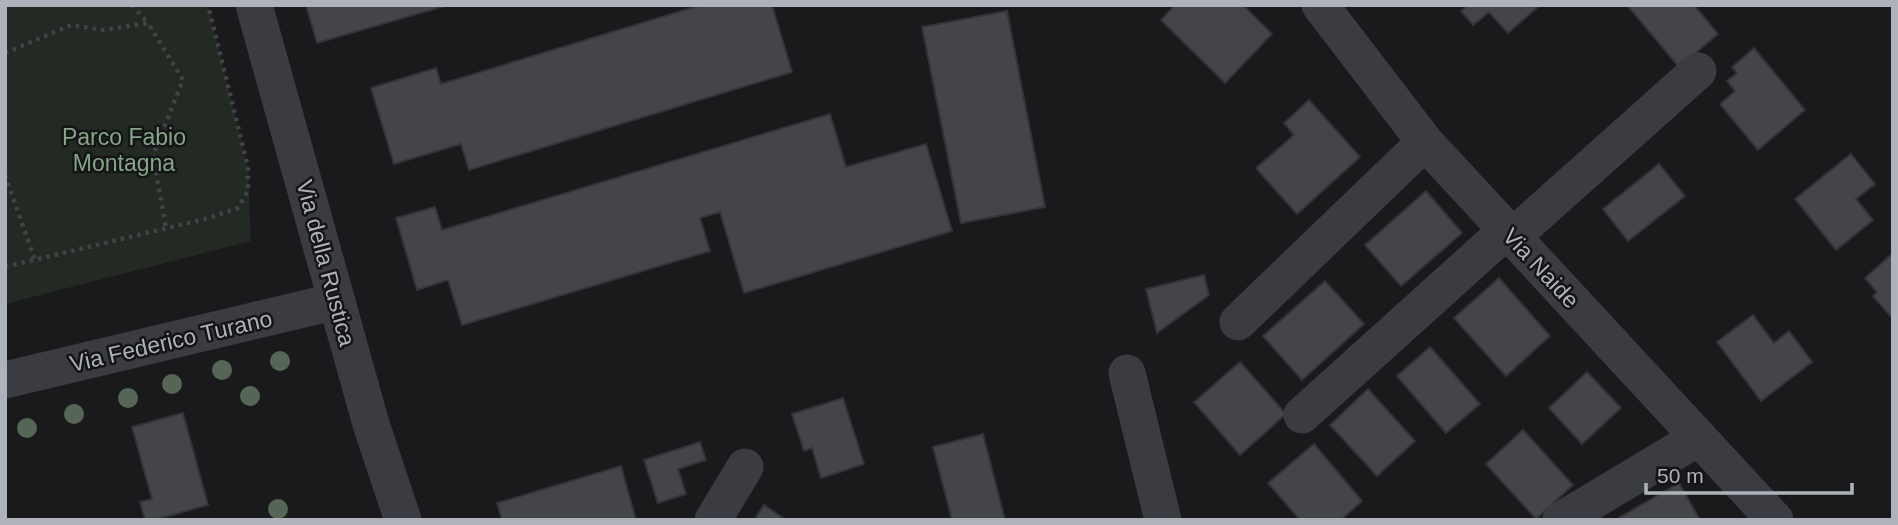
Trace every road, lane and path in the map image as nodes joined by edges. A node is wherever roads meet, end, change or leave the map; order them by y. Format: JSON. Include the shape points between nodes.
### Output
{"nodes":[{"id":1,"x":132,"y":5,"type":"edge"},
{"id":2,"x":208,"y":5,"type":"edge"},
{"id":3,"x":254,"y":5,"type":"edge"},
{"id":4,"x":1320,"y":5,"type":"edge"},
{"id":5,"x":148,"y":23,"type":"junction"},
{"id":6,"x":5,"y":53,"type":"edge"},
{"id":7,"x":1698,"y":71,"type":"dead end"},
{"id":8,"x":1425,"y":142,"type":"junction"},
{"id":9,"x":5,"y":175,"type":"edge"},
{"id":10,"x":166,"y":228,"type":"junction"},
{"id":11,"x":1509,"y":234,"type":"junction"},
{"id":12,"x":35,"y":260,"type":"junction"},
{"id":13,"x":5,"y":267,"type":"edge"},
{"id":14,"x":337,"y":301,"type":"junction"},
{"id":15,"x":1238,"y":322,"type":"dead end"},
{"id":16,"x":1127,"y":373,"type":"dead end"},
{"id":17,"x":5,"y":380,"type":"edge"},
{"id":18,"x":1302,"y":415,"type":"dead end"},
{"id":19,"x":1698,"y":438,"type":"junction"},
{"id":20,"x":745,"y":467,"type":"dead end"},
{"id":21,"x":403,"y":520,"type":"edge"},
{"id":22,"x":713,"y":520,"type":"edge"},
{"id":23,"x":1163,"y":520,"type":"edge"},
{"id":24,"x":1561,"y":520,"type":"edge"},
{"id":25,"x":1774,"y":520,"type":"edge"}],
"edges":[{"from":1,"to":5,"type":"path"},
{"from":2,"to":10,"type":"path","via":[[248,167],[248,191],[238,208]]},
{"from":3,"to":14,"type":"street","name":"Via della Rustica"},
{"from":4,"to":8,"type":"street","name":"Via Naide"},
{"from":5,"to":6,"type":"path","via":[[103,30],[71,25]]},
{"from":5,"to":10,"type":"path","via":[[183,80],[153,155]]},
{"from":7,"to":11,"type":"street"},
{"from":8,"to":11,"type":"street","name":"Via Naide"},
{"from":8,"to":15,"type":"street"},
{"from":9,"to":12,"type":"path"},
{"from":10,"to":12,"type":"path"},
{"from":11,"to":18,"type":"street"},
{"from":11,"to":19,"type":"street","name":"Via Naide"},
{"from":12,"to":13,"type":"path"},
{"from":14,"to":17,"type":"street","name":"Via Federico Turano"},
{"from":14,"to":21,"type":"street","name":"Via della Rustica"},
{"from":16,"to":23,"type":"street"},
{"from":19,"to":24,"type":"street"},
{"from":19,"to":25,"type":"street","name":"Via Naide"},
{"from":20,"to":22,"type":"street"}]}
